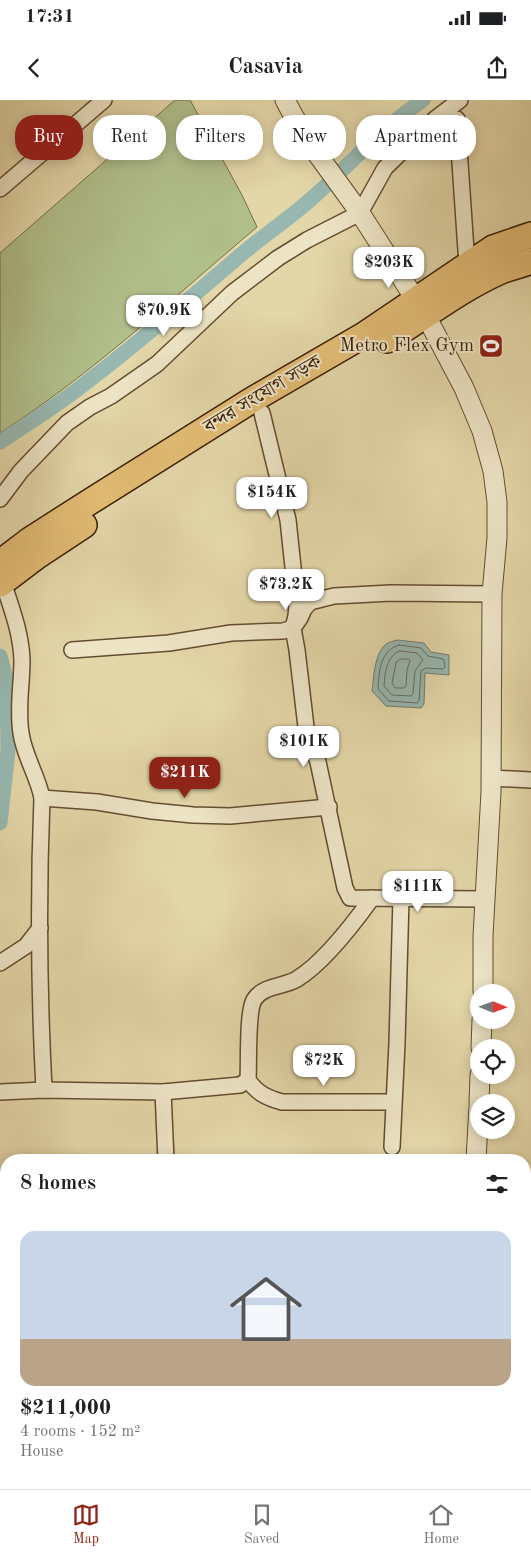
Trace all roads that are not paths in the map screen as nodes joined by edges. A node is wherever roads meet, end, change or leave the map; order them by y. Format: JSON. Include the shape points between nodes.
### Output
{"nodes":[{"id":1,"x":285,"y":100,"type":"edge"},
{"id":2,"x":460,"y":100,"type":"edge"},
{"id":3,"x":97,"y":102,"type":"edge"},
{"id":4,"x":460,"y":160,"type":"edge"},
{"id":5,"x":0,"y":189,"type":"edge"},
{"id":6,"x":360,"y":213,"type":"junction"},
{"id":7,"x":531,"y":235,"type":"edge"},
{"id":8,"x":531,"y":261,"type":"edge"},
{"id":9,"x":467,"y":265,"type":"junction"},
{"id":10,"x":421,"y":308,"type":"junction"},
{"id":11,"x":262,"y":414,"type":"junction"},
{"id":12,"x":0,"y":499,"type":"edge"},
{"id":13,"x":1,"y":576,"type":"edge"},
{"id":14,"x":492,"y":594,"type":"junction"},
{"id":15,"x":293,"y":628,"type":"junction"},
{"id":16,"x":72,"y":650,"type":"dead end"},
{"id":17,"x":491,"y":778,"type":"junction"},
{"id":18,"x":531,"y":780,"type":"edge"},
{"id":19,"x":42,"y":798,"type":"junction"},
{"id":20,"x":329,"y":807,"type":"junction"},
{"id":21,"x":372,"y":898,"type":"junction"},
{"id":22,"x":401,"y":898,"type":"junction"},
{"id":23,"x":486,"y":899,"type":"junction"},
{"id":24,"x":40,"y":928,"type":"junction"},
{"id":25,"x":0,"y":963,"type":"edge"},
{"id":26,"x":483,"y":984,"type":"edge"},
{"id":27,"x":248,"y":1080,"type":"junction"},
{"id":28,"x":44,"y":1090,"type":"junction"},
{"id":29,"x":0,"y":1092,"type":"edge"},
{"id":30,"x":163,"y":1092,"type":"junction"},
{"id":31,"x":393,"y":1102,"type":"junction"},
{"id":32,"x":477,"y":1139,"type":"edge"},
{"id":33,"x":392,"y":1147,"type":"dead end"},
{"id":34,"x":166,"y":1154,"type":"edge"},
{"id":35,"x":476,"y":1154,"type":"edge"}],
"edges":[{"from":1,"to":6,"type":"street","via":[[318,155]]},
{"from":2,"to":6,"type":"street","via":[[435,119],[385,168]]},
{"from":3,"to":5,"type":"street"},
{"from":4,"to":9,"type":"street"},
{"from":6,"to":10,"type":"street"},
{"from":6,"to":12,"type":"street","via":[[278,258],[232,293],[157,364],[67,422],[21,471]]},
{"from":7,"to":9,"type":"highway","name":"বন্দর সংযোগ সড়ক","via":[[493,248]]},
{"from":8,"to":10,"type":"highway","name":"বন্দর সংযোগ সড়ক","via":[[502,271],[448,300]]},
{"from":9,"to":10,"type":"highway","name":"বন্দর সংযোগ সড়ক","via":[[439,283]]},
{"from":10,"to":11,"type":"highway","name":"বন্দর সংযোগ সড়ক","via":[[370,350]]},
{"from":10,"to":13,"type":"highway","name":"বন্দর সংযোগ সড়ক","via":[[364,336],[252,400],[91,500],[30,540]]},
{"from":10,"to":14,"type":"street","via":[[464,388],[482,431],[493,471],[497,529]]},
{"from":11,"to":13,"type":"highway","name":"বন্দর সংযোগ সড়ক"},
{"from":11,"to":15,"type":"street","via":[[288,520],[297,605]]},
{"from":13,"to":19,"type":"street","via":[[20,634],[21,733]]},
{"from":14,"to":15,"type":"street","via":[[334,596],[310,602]]},
{"from":14,"to":17,"type":"street"},
{"from":15,"to":16,"type":"street","via":[[168,643]]},
{"from":15,"to":20,"type":"street","via":[[306,727]]},
{"from":17,"to":18,"type":"street"},
{"from":17,"to":23,"type":"street"},
{"from":19,"to":20,"type":"street","via":[[193,815],[230,816]]},
{"from":19,"to":24,"type":"street"},
{"from":20,"to":21,"type":"street","via":[[345,888],[350,898]]},
{"from":21,"to":22,"type":"street"},
{"from":21,"to":27,"type":"street","via":[[312,969],[295,980],[262,992],[253,1001]]},
{"from":22,"to":23,"type":"street"},
{"from":22,"to":31,"type":"street"},
{"from":23,"to":26,"type":"street"},
{"from":24,"to":25,"type":"street","via":[[26,946]]},
{"from":24,"to":28,"type":"street"},
{"from":27,"to":30,"type":"street","via":[[240,1085]]},
{"from":27,"to":31,"type":"street","via":[[254,1089],[282,1102]]},
{"from":28,"to":29,"type":"street"},
{"from":28,"to":30,"type":"street"},
{"from":30,"to":34,"type":"street"},
{"from":31,"to":33,"type":"street"},
{"from":32,"to":35,"type":"street"}]}
